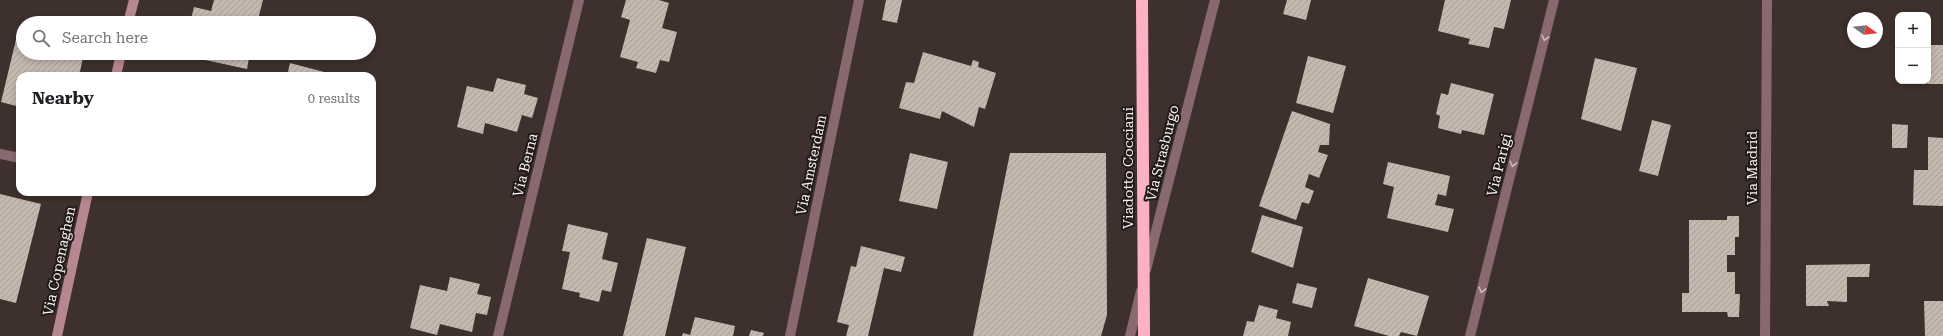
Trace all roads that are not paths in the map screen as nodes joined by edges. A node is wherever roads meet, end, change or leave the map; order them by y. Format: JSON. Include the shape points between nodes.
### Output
{"nodes":[{"id":1,"x":134,"y":0,"type":"edge"},
{"id":2,"x":579,"y":0,"type":"edge"},
{"id":3,"x":859,"y":0,"type":"edge"},
{"id":4,"x":1142,"y":0,"type":"edge"},
{"id":5,"x":1215,"y":0,"type":"edge"},
{"id":6,"x":1554,"y":0,"type":"edge"},
{"id":7,"x":1767,"y":0,"type":"edge"},
{"id":8,"x":130,"y":16,"type":"edge"},
{"id":9,"x":119,"y":60,"type":"edge"},
{"id":10,"x":117,"y":72,"type":"edge"},
{"id":11,"x":0,"y":154,"type":"edge"},
{"id":12,"x":16,"y":157,"type":"edge"},
{"id":13,"x":87,"y":196,"type":"edge"},
{"id":14,"x":57,"y":336,"type":"edge"},
{"id":15,"x":498,"y":336,"type":"edge"},
{"id":16,"x":790,"y":336,"type":"edge"},
{"id":17,"x":1130,"y":336,"type":"edge"},
{"id":18,"x":1144,"y":336,"type":"edge"},
{"id":19,"x":1470,"y":336,"type":"edge"},
{"id":20,"x":1765,"y":336,"type":"edge"}],
"edges":[{"from":1,"to":8,"type":"street"},
{"from":2,"to":15,"type":"street","name":"Via Berna"},
{"from":3,"to":16,"type":"street","name":"Via Amsterdam"},
{"from":4,"to":18,"type":"highway","name":"Viadotto Cocciani"},
{"from":5,"to":17,"type":"street","name":"Via Strasburgo"},
{"from":6,"to":19,"type":"street","name":"Via Parigi","one_way":true},
{"from":7,"to":20,"type":"street","name":"Via Madrid"},
{"from":9,"to":10,"type":"street"},
{"from":11,"to":12,"type":"street"},
{"from":13,"to":14,"type":"street","name":"Via Copenaghen"}]}
